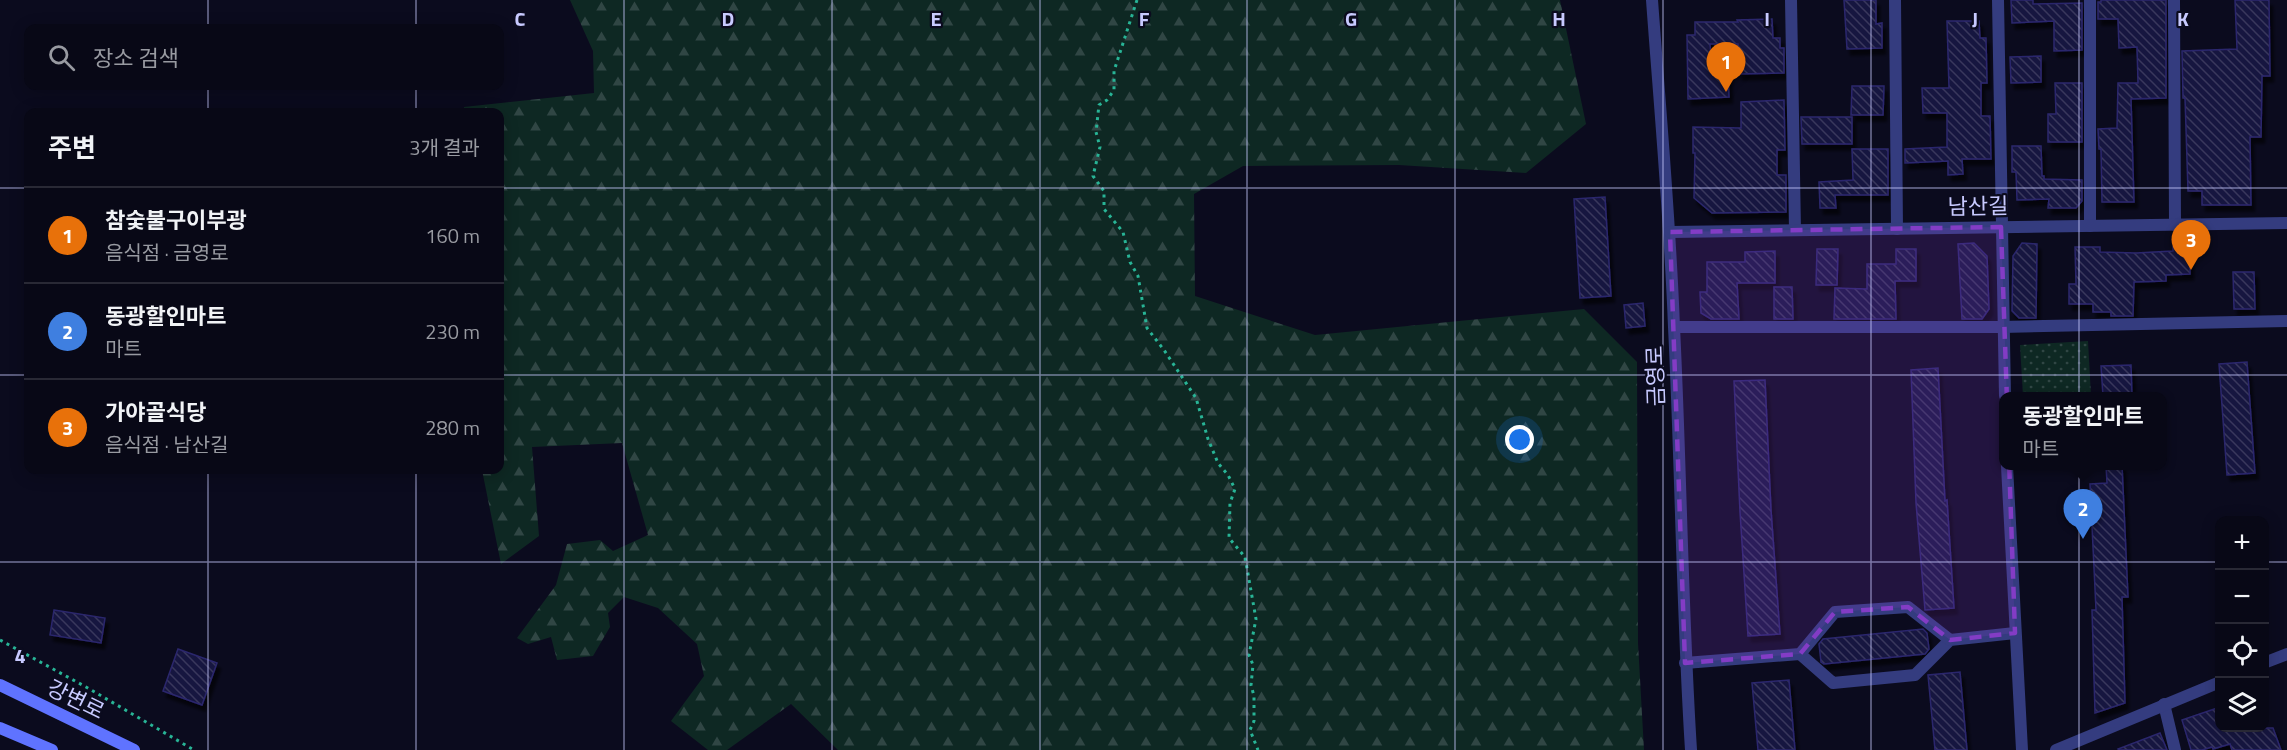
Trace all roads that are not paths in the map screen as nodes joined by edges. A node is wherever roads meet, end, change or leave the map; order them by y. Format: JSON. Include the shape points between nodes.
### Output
{"nodes":[{"id":1,"x":1652,"y":0,"type":"edge"},
{"id":2,"x":1791,"y":0,"type":"edge"},
{"id":3,"x":1895,"y":0,"type":"edge"},
{"id":4,"x":1998,"y":0,"type":"edge"},
{"id":5,"x":2090,"y":0,"type":"edge"},
{"id":6,"x":2174,"y":0,"type":"edge"},
{"id":7,"x":2287,"y":224,"type":"edge"},
{"id":8,"x":2175,"y":225,"type":"junction"},
{"id":9,"x":2090,"y":226,"type":"junction"},
{"id":10,"x":2001,"y":227,"type":"junction"},
{"id":11,"x":1897,"y":229,"type":"junction"},
{"id":12,"x":1795,"y":230,"type":"junction"},
{"id":13,"x":1670,"y":232,"type":"junction"},
{"id":14,"x":2287,"y":321,"type":"edge"},
{"id":15,"x":1674,"y":327,"type":"junction"},
{"id":16,"x":2002,"y":327,"type":"junction"},
{"id":17,"x":2005,"y":392,"type":"edge"},
{"id":18,"x":2007,"y":470,"type":"edge"},
{"id":19,"x":2015,"y":633,"type":"junction"},
{"id":20,"x":1950,"y":640,"type":"junction"},
{"id":21,"x":1800,"y":654,"type":"junction"},
{"id":22,"x":2287,"y":654,"type":"edge"},
{"id":23,"x":2269,"y":661,"type":"edge"},
{"id":24,"x":1685,"y":663,"type":"junction"},
{"id":25,"x":2215,"y":684,"type":"edge"},
{"id":26,"x":0,"y":685,"type":"edge"},
{"id":27,"x":2164,"y":704,"type":"junction"},
{"id":28,"x":0,"y":728,"type":"edge"},
{"id":29,"x":52,"y":750,"type":"edge"},
{"id":30,"x":134,"y":750,"type":"edge"},
{"id":31,"x":1690,"y":750,"type":"edge"},
{"id":32,"x":2022,"y":750,"type":"edge"},
{"id":33,"x":2056,"y":750,"type":"edge"},
{"id":34,"x":2175,"y":750,"type":"edge"}],
"edges":[{"from":1,"to":13,"type":"street","name":"금영로"},
{"from":2,"to":12,"type":"street"},
{"from":3,"to":11,"type":"street"},
{"from":4,"to":10,"type":"street"},
{"from":5,"to":9,"type":"street"},
{"from":6,"to":8,"type":"street"},
{"from":7,"to":8,"type":"street","name":"남산길"},
{"from":8,"to":9,"type":"street","name":"남산길"},
{"from":9,"to":10,"type":"street","name":"남산길"},
{"from":10,"to":11,"type":"street","name":"남산길"},
{"from":10,"to":16,"type":"street"},
{"from":11,"to":12,"type":"street","name":"남산길"},
{"from":12,"to":13,"type":"street","name":"남산길"},
{"from":13,"to":15,"type":"street","name":"금영로"},
{"from":14,"to":16,"type":"street"},
{"from":15,"to":16,"type":"street"},
{"from":15,"to":24,"type":"street","name":"금영로"},
{"from":16,"to":17,"type":"street"},
{"from":18,"to":19,"type":"street"},
{"from":19,"to":20,"type":"street"},
{"from":19,"to":32,"type":"street"},
{"from":20,"to":21,"type":"street","via":[[1915,675],[1857,681],[1833,683]]},
{"from":20,"to":21,"type":"street","via":[[1908,607],[1835,612]]},
{"from":21,"to":24,"type":"street"},
{"from":22,"to":23,"type":"street"},
{"from":24,"to":31,"type":"street","name":"금영로"},
{"from":25,"to":27,"type":"street"},
{"from":26,"to":30,"type":"main road","name":"강변로"},
{"from":27,"to":33,"type":"street"},
{"from":27,"to":34,"type":"street"},
{"from":28,"to":29,"type":"main road"}]}
